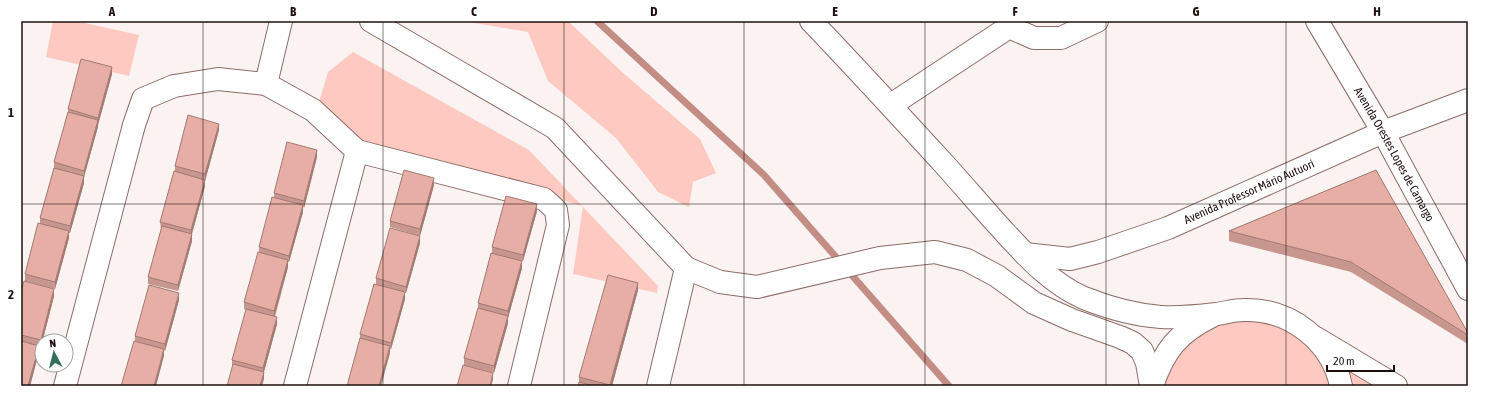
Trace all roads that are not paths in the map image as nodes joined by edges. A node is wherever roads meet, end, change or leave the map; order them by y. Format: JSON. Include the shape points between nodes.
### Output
{"nodes":[{"id":1,"x":281,"y":21,"type":"edge"},
{"id":2,"x":371,"y":21,"type":"edge"},
{"id":3,"x":811,"y":21,"type":"edge"},
{"id":4,"x":1097,"y":21,"type":"edge"},
{"id":5,"x":1317,"y":21,"type":"edge"},
{"id":6,"x":1009,"y":24,"type":"edge"},
{"id":7,"x":266,"y":84,"type":"junction"},
{"id":8,"x":1468,"y":100,"type":"edge"},
{"id":9,"x":892,"y":106,"type":"junction"},
{"id":10,"x":1383,"y":132,"type":"junction"},
{"id":11,"x":357,"y":151,"type":"junction"},
{"id":12,"x":1025,"y":254,"type":"junction"},
{"id":13,"x":686,"y":268,"type":"junction"},
{"id":14,"x":1468,"y":289,"type":"edge"},
{"id":15,"x":1217,"y":314,"type":"junction"},
{"id":16,"x":1316,"y":338,"type":"junction"},
{"id":17,"x":65,"y":386,"type":"edge"},
{"id":18,"x":296,"y":386,"type":"edge"},
{"id":19,"x":520,"y":386,"type":"edge"},
{"id":20,"x":658,"y":386,"type":"edge"},
{"id":21,"x":1152,"y":386,"type":"edge"},
{"id":22,"x":1341,"y":386,"type":"edge"},
{"id":23,"x":1396,"y":386,"type":"edge"}],
"edges":[{"from":1,"to":7,"type":"main road"},
{"from":2,"to":13,"type":"main road","via":[[556,128]]},
{"from":3,"to":9,"type":"main road"},
{"from":4,"to":6,"type":"main road","via":[[1061,38],[1034,38]]},
{"from":5,"to":10,"type":"main road","name":"Avenida Orestes Lopes de Camargo"},
{"from":6,"to":9,"type":"main road"},
{"from":7,"to":11,"type":"main road","via":[[313,110]]},
{"from":7,"to":17,"type":"main road","via":[[218,79],[174,86],[143,99]]},
{"from":8,"to":10,"type":"main road","name":"Avenida Professor Mário Autuori"},
{"from":9,"to":12,"type":"main road"},
{"from":10,"to":12,"type":"main road","name":"Avenida Professor Mário Autuori","via":[[1168,228],[1070,259]]},
{"from":10,"to":14,"type":"main road","name":"Avenida Orestes Lopes de Camargo"},
{"from":11,"to":18,"type":"main road"},
{"from":11,"to":19,"type":"main road","via":[[544,199],[556,210],[558,225]]},
{"from":12,"to":15,"type":"main road","via":[[1050,278],[1083,297],[1119,310],[1163,317]]},
{"from":13,"to":20,"type":"main road"},
{"from":13,"to":21,"type":"main road","via":[[720,282],[757,286],[880,258],[935,252],[966,260],[997,276],[1034,303],[1132,343],[1142,352]]},
{"from":15,"to":16,"type":"main road","via":[[1243,310],[1270,312],[1294,322]]},
{"from":15,"to":21,"type":"main road","via":[[1193,325],[1174,342],[1159,364]]},
{"from":16,"to":22,"type":"main road","via":[[1332,359]]},
{"from":16,"to":23,"type":"main road"}]}
